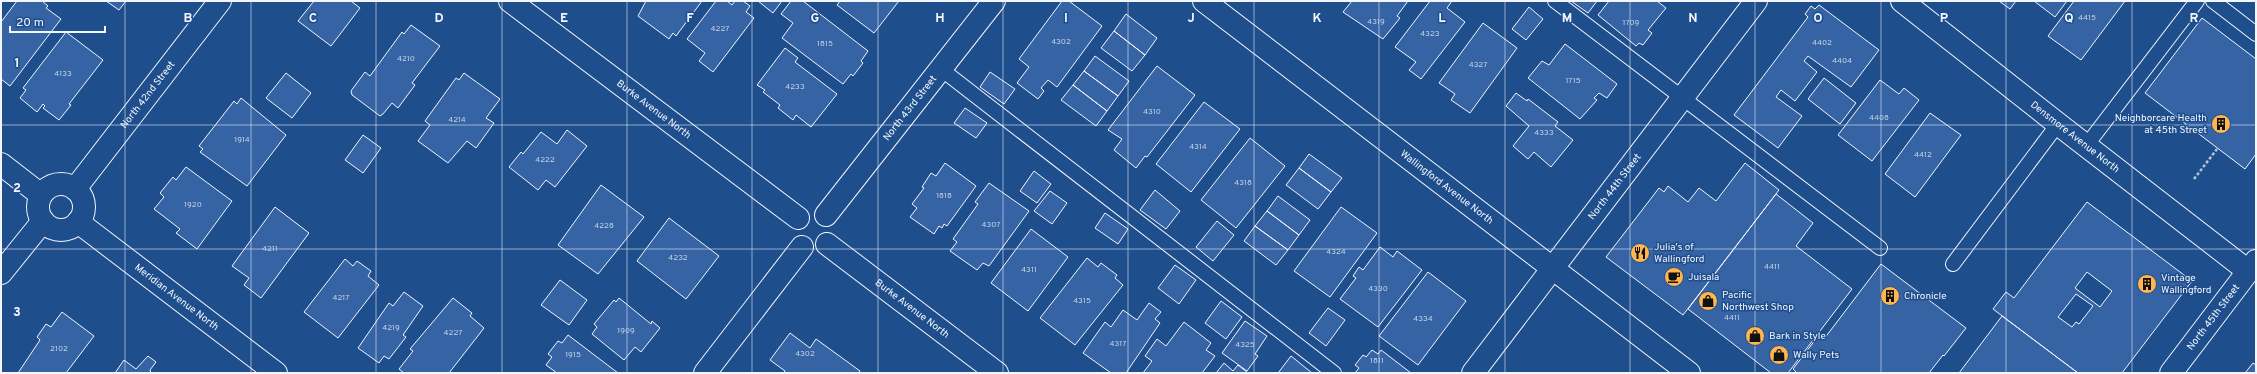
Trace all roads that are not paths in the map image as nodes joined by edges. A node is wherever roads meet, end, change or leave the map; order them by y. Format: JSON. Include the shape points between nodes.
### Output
{"nodes":[{"id":1,"x":220,"y":1,"type":"edge"},
{"id":2,"x":510,"y":1,"type":"edge"},
{"id":3,"x":994,"y":1,"type":"edge"},
{"id":4,"x":1204,"y":1,"type":"edge"},
{"id":5,"x":1555,"y":1,"type":"edge"},
{"id":6,"x":1756,"y":1,"type":"edge"},
{"id":7,"x":1902,"y":1,"type":"edge"},
{"id":8,"x":2197,"y":1,"type":"edge"},
{"id":9,"x":2213,"y":1,"type":"edge"},
{"id":10,"x":2256,"y":34,"type":"edge"},
{"id":11,"x":941,"y":69,"type":"junction"},
{"id":12,"x":1682,"y":99,"type":"junction"},
{"id":13,"x":2058,"y":124,"type":"junction"},
{"id":14,"x":2086,"y":146,"type":"junction"},
{"id":15,"x":1,"y":164,"type":"edge"},
{"id":16,"x":75,"y":189,"type":"junction"},
{"id":17,"x":41,"y":195,"type":"junction"},
{"id":18,"x":826,"y":216,"type":"junction"},
{"id":19,"x":798,"y":218,"type":"junction"},
{"id":20,"x":44,"y":221,"type":"junction"},
{"id":21,"x":78,"y":222,"type":"junction"},
{"id":22,"x":828,"y":244,"type":"junction"},
{"id":23,"x":802,"y":247,"type":"junction"},
{"id":24,"x":1880,"y":248,"type":"dead end"},
{"id":25,"x":1953,"y":264,"type":"dead end"},
{"id":26,"x":2252,"y":266,"type":"edge"},
{"id":27,"x":1553,"y":269,"type":"junction"},
{"id":28,"x":1,"y":273,"type":"edge"},
{"id":29,"x":276,"y":373,"type":"edge"},
{"id":30,"x":705,"y":373,"type":"edge"},
{"id":31,"x":997,"y":373,"type":"edge"},
{"id":32,"x":1334,"y":373,"type":"edge"},
{"id":33,"x":1473,"y":373,"type":"edge"},
{"id":34,"x":1689,"y":373,"type":"edge"},
{"id":35,"x":2171,"y":373,"type":"edge"}],
"edges":[{"from":1,"to":16,"type":"street","name":"North 42nd Street"},
{"from":2,"to":19,"type":"street","name":"Burke Avenue North"},
{"from":3,"to":11,"type":"street","name":"North 43rd Street"},
{"from":4,"to":27,"type":"street","name":"Wallingford Avenue North"},
{"from":5,"to":12,"type":"lane"},
{"from":6,"to":12,"type":"street","name":"North 44th Street"},
{"from":7,"to":13,"type":"street","name":"Densmore Avenue North"},
{"from":8,"to":14,"type":"lane"},
{"from":9,"to":10,"type":"lane"},
{"from":11,"to":18,"type":"street","name":"North 43rd Street"},
{"from":11,"to":32,"type":"lane"},
{"from":12,"to":24,"type":"lane"},
{"from":12,"to":27,"type":"street","name":"North 44th Street"},
{"from":13,"to":14,"type":"street","name":"Densmore Avenue North"},
{"from":13,"to":25,"type":"lane"},
{"from":14,"to":26,"type":"street","name":"Densmore Avenue North"},
{"from":15,"to":17,"type":"street"},
{"from":16,"to":17,"type":"street","via":[[67,184],[59,184],[46,189]]},
{"from":16,"to":21,"type":"street","via":[[79,192],[84,205]]},
{"from":17,"to":20,"type":"street","via":[[39,209]]},
{"from":18,"to":19,"type":"street","via":[[811,211]]},
{"from":18,"to":22,"type":"street","via":[[833,229]]},
{"from":19,"to":23,"type":"street","via":[[793,226],[793,233],[795,240]]},
{"from":20,"to":21,"type":"street","via":[[59,229]]},
{"from":20,"to":28,"type":"street"},
{"from":21,"to":29,"type":"street","name":"Meridian Avenue North"},
{"from":22,"to":23,"type":"street","via":[[812,251]]},
{"from":22,"to":31,"type":"street","name":"Burke Avenue North"},
{"from":23,"to":30,"type":"street"},
{"from":26,"to":35,"type":"street","name":"North 45th Street"},
{"from":27,"to":33,"type":"street","name":"North 44th Street"},
{"from":27,"to":34,"type":"street","name":"Wallingford Avenue North"}]}
